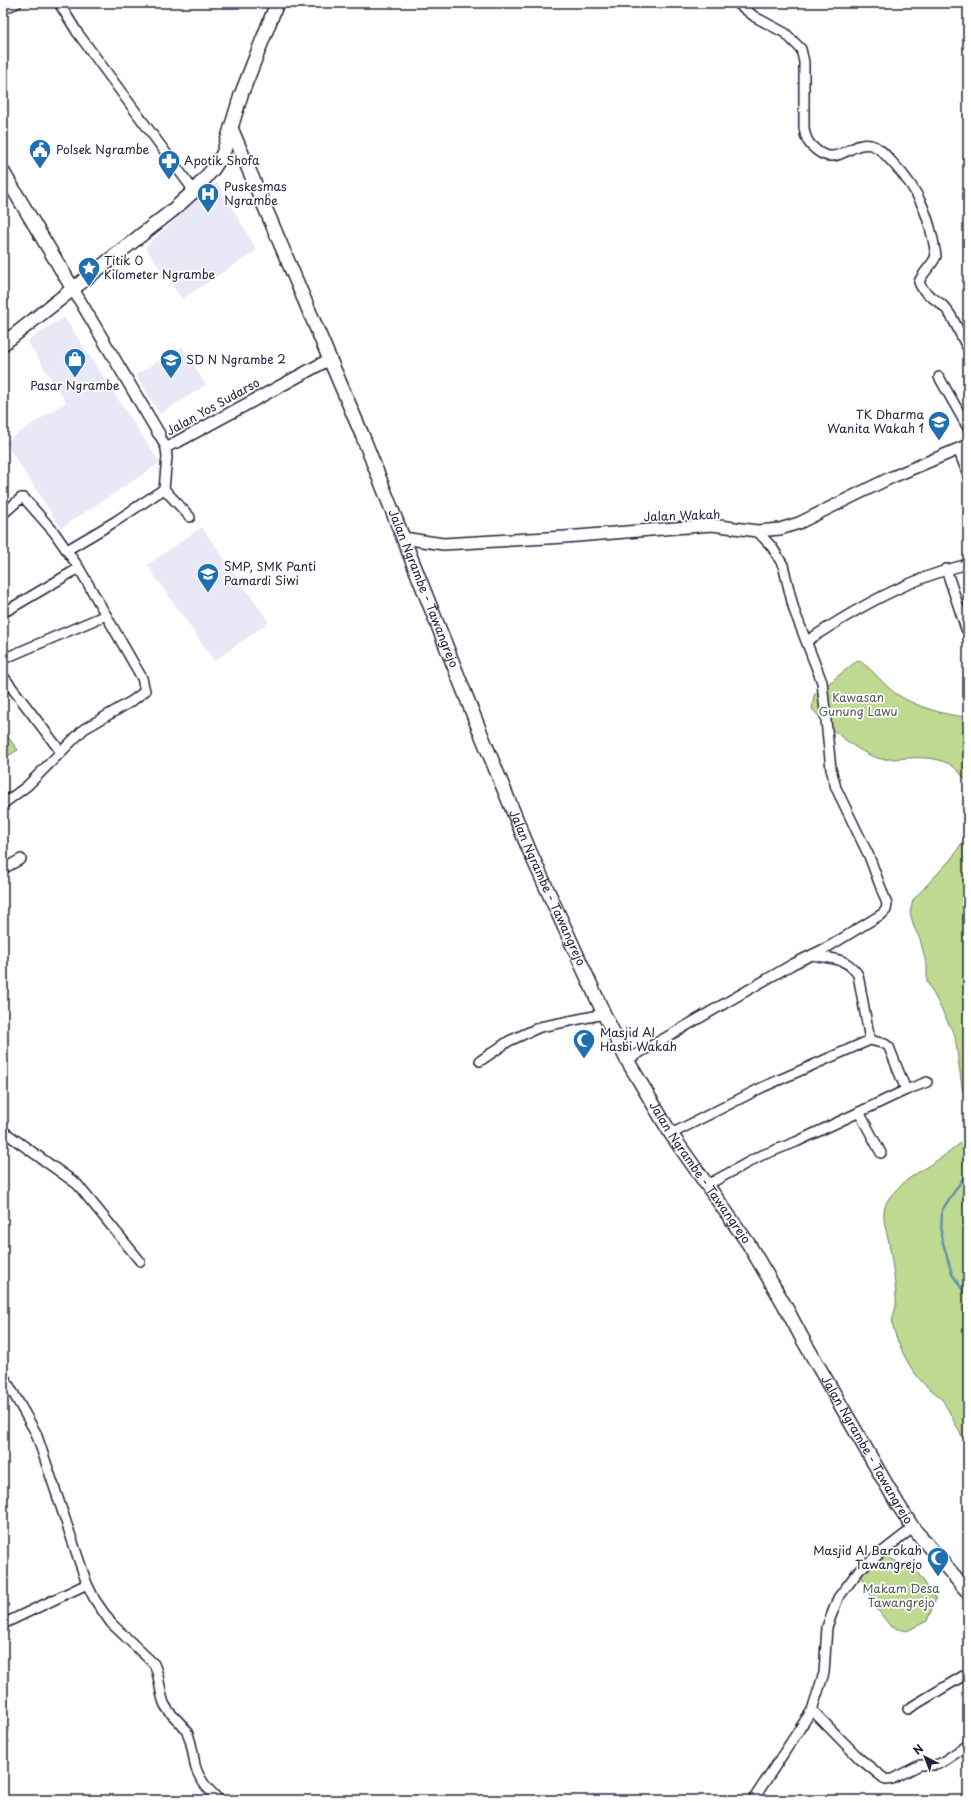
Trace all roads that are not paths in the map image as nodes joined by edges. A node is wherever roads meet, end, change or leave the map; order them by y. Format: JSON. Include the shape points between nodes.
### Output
{"nodes":[{"id":1,"x":17,"y":3,"type":"edge"},
{"id":2,"x":59,"y":3,"type":"edge"},
{"id":3,"x":277,"y":3,"type":"edge"},
{"id":4,"x":737,"y":3,"type":"edge"},
{"id":5,"x":3,"y":9,"type":"edge"},
{"id":6,"x":231,"y":128,"type":"junction"},
{"id":7,"x":3,"y":172,"type":"edge"},
{"id":8,"x":194,"y":191,"type":"junction"},
{"id":9,"x":73,"y":289,"type":"junction"},
{"id":10,"x":3,"y":344,"type":"edge"},
{"id":11,"x":968,"y":348,"type":"edge"},
{"id":12,"x":330,"y":359,"type":"junction"},
{"id":13,"x":939,"y":376,"type":"dead end"},
{"id":14,"x":968,"y":428,"type":"edge"},
{"id":15,"x":160,"y":434,"type":"joint"},
{"id":16,"x":177,"y":442,"type":"joint"},
{"id":17,"x":963,"y":447,"type":"edge"},
{"id":18,"x":166,"y":448,"type":"junction"},
{"id":19,"x":968,"y":475,"type":"edge"},
{"id":20,"x":164,"y":489,"type":"junction"},
{"id":21,"x":3,"y":514,"type":"edge"},
{"id":22,"x":190,"y":517,"type":"dead end"},
{"id":23,"x":757,"y":531,"type":"junction"},
{"id":24,"x":403,"y":538,"type":"junction"},
{"id":25,"x":67,"y":550,"type":"junction"},
{"id":26,"x":968,"y":564,"type":"edge"},
{"id":27,"x":79,"y":568,"type":"junction"},
{"id":28,"x":946,"y":569,"type":"junction"},
{"id":29,"x":8,"y":610,"type":"dead end"},
{"id":30,"x":106,"y":615,"type":"junction"},
{"id":31,"x":966,"y":629,"type":"dead end"},
{"id":32,"x":807,"y":641,"type":"junction"},
{"id":33,"x":3,"y":660,"type":"edge"},
{"id":34,"x":3,"y":676,"type":"edge"},
{"id":35,"x":61,"y":752,"type":"junction"},
{"id":36,"x":3,"y":804,"type":"edge"},
{"id":37,"x":21,"y":859,"type":"dead end"},
{"id":38,"x":3,"y":869,"type":"edge"},
{"id":39,"x":812,"y":955,"type":"junction"},
{"id":40,"x":604,"y":1014,"type":"junction"},
{"id":41,"x":870,"y":1040,"type":"junction"},
{"id":42,"x":627,"y":1060,"type":"junction"},
{"id":43,"x":480,"y":1061,"type":"dead end"},
{"id":44,"x":927,"y":1082,"type":"dead end"},
{"id":45,"x":906,"y":1090,"type":"junction"},
{"id":46,"x":859,"y":1112,"type":"junction"},
{"id":47,"x":3,"y":1131,"type":"edge"},
{"id":48,"x":671,"y":1134,"type":"junction"},
{"id":49,"x":881,"y":1153,"type":"dead end"},
{"id":50,"x":707,"y":1185,"type":"junction"},
{"id":51,"x":140,"y":1261,"type":"dead end"},
{"id":52,"x":3,"y":1375,"type":"edge"},
{"id":53,"x":914,"y":1528,"type":"junction"},
{"id":54,"x":87,"y":1584,"type":"junction"},
{"id":55,"x":968,"y":1592,"type":"edge"},
{"id":56,"x":3,"y":1624,"type":"edge"},
{"id":57,"x":968,"y":1673,"type":"edge"},
{"id":58,"x":908,"y":1709,"type":"dead end"},
{"id":59,"x":812,"y":1710,"type":"junction"},
{"id":60,"x":968,"y":1745,"type":"edge"},
{"id":61,"x":219,"y":1800,"type":"edge"},
{"id":62,"x":753,"y":1800,"type":"edge"}],
"edges":[{"from":1,"to":5,"type":"street"},
{"from":2,"to":8,"type":"street"},
{"from":3,"to":6,"type":"main road","via":[[241,95]]},
{"from":4,"to":11,"type":"street","via":[[755,17],[785,33],[801,48],[804,62],[804,128],[812,148],[827,156],[845,153],[865,144],[873,145],[908,180],[917,193],[927,215],[936,256],[919,282],[921,287],[942,304]]},
{"from":6,"to":8,"type":"main road","via":[[223,154]]},
{"from":6,"to":12,"type":"main road","name":"Jalan Ngrambe - Tawangrejo"},
{"from":7,"to":9,"type":"main road"},
{"from":8,"to":9,"type":"main road"},
{"from":9,"to":10,"type":"main road"},
{"from":9,"to":15,"type":"street","name":"Jalan Yos Sudarso"},
{"from":12,"to":16,"type":"street","name":"Jalan Yos Sudarso"},
{"from":12,"to":24,"type":"main road","name":"Jalan Ngrambe - Tawangrejo","via":[[364,437]]},
{"from":13,"to":14,"type":"street"},
{"from":15,"to":18,"type":"street","name":"Jalan Yos Sudarso"},
{"from":16,"to":18,"type":"street","name":"Jalan Yos Sudarso"},
{"from":17,"to":19,"type":"street"},
{"from":17,"to":23,"type":"street","name":"Jalan Wakah","via":[[890,478],[799,523],[780,529]]},
{"from":18,"to":20,"type":"street"},
{"from":20,"to":22,"type":"street"},
{"from":20,"to":25,"type":"street"},
{"from":21,"to":25,"type":"street","via":[[24,498]]},
{"from":23,"to":24,"type":"street","name":"Jalan Wakah","via":[[712,525],[443,544]]},
{"from":23,"to":32,"type":"street","via":[[772,547],[783,565],[794,610]]},
{"from":24,"to":40,"type":"main road","name":"Jalan Ngrambe - Tawangrejo","via":[[530,852]]},
{"from":25,"to":27,"type":"street"},
{"from":26,"to":28,"type":"street"},
{"from":27,"to":29,"type":"street"},
{"from":27,"to":30,"type":"street"},
{"from":28,"to":31,"type":"street"},
{"from":28,"to":32,"type":"street","via":[[919,578],[883,596],[845,616]]},
{"from":30,"to":33,"type":"street"},
{"from":30,"to":35,"type":"street","via":[[142,678],[145,692],[84,729]]},
{"from":32,"to":39,"type":"street","via":[[822,682],[831,769],[836,788],[869,856],[887,904],[882,914]]},
{"from":34,"to":35,"type":"street"},
{"from":35,"to":36,"type":"street","via":[[27,786]]},
{"from":37,"to":38,"type":"street"},
{"from":39,"to":41,"type":"street","via":[[845,961],[855,969]]},
{"from":39,"to":42,"type":"street"},
{"from":40,"to":42,"type":"main road","name":"Jalan Ngrambe - Tawangrejo"},
{"from":40,"to":43,"type":"street","via":[[540,1027],[509,1041]]},
{"from":41,"to":45,"type":"street","via":[[888,1047]]},
{"from":41,"to":48,"type":"street","via":[[763,1087]]},
{"from":42,"to":48,"type":"main road","name":"Jalan Ngrambe - Tawangrejo"},
{"from":44,"to":45,"type":"street"},
{"from":45,"to":46,"type":"street"},
{"from":46,"to":49,"type":"street"},
{"from":46,"to":50,"type":"street","via":[[760,1156]]},
{"from":47,"to":51,"type":"street","via":[[78,1184]]},
{"from":48,"to":50,"type":"main road","name":"Jalan Ngrambe - Tawangrejo"},
{"from":50,"to":53,"type":"main road","name":"Jalan Ngrambe - Tawangrejo","via":[[748,1243],[872,1461]]},
{"from":52,"to":54,"type":"street","via":[[36,1433]]},
{"from":53,"to":55,"type":"main road","name":"Jalan Ngrambe - Tawangrejo"},
{"from":53,"to":59,"type":"street","via":[[860,1569],[838,1598],[827,1627],[824,1672]]},
{"from":54,"to":56,"type":"street"},
{"from":54,"to":61,"type":"street","via":[[111,1623],[154,1664],[158,1671],[164,1702],[188,1734],[201,1779]]},
{"from":57,"to":58,"type":"street"},
{"from":59,"to":60,"type":"street","via":[[860,1759],[886,1780],[920,1765],[941,1763]]},
{"from":59,"to":62,"type":"street"}]}
